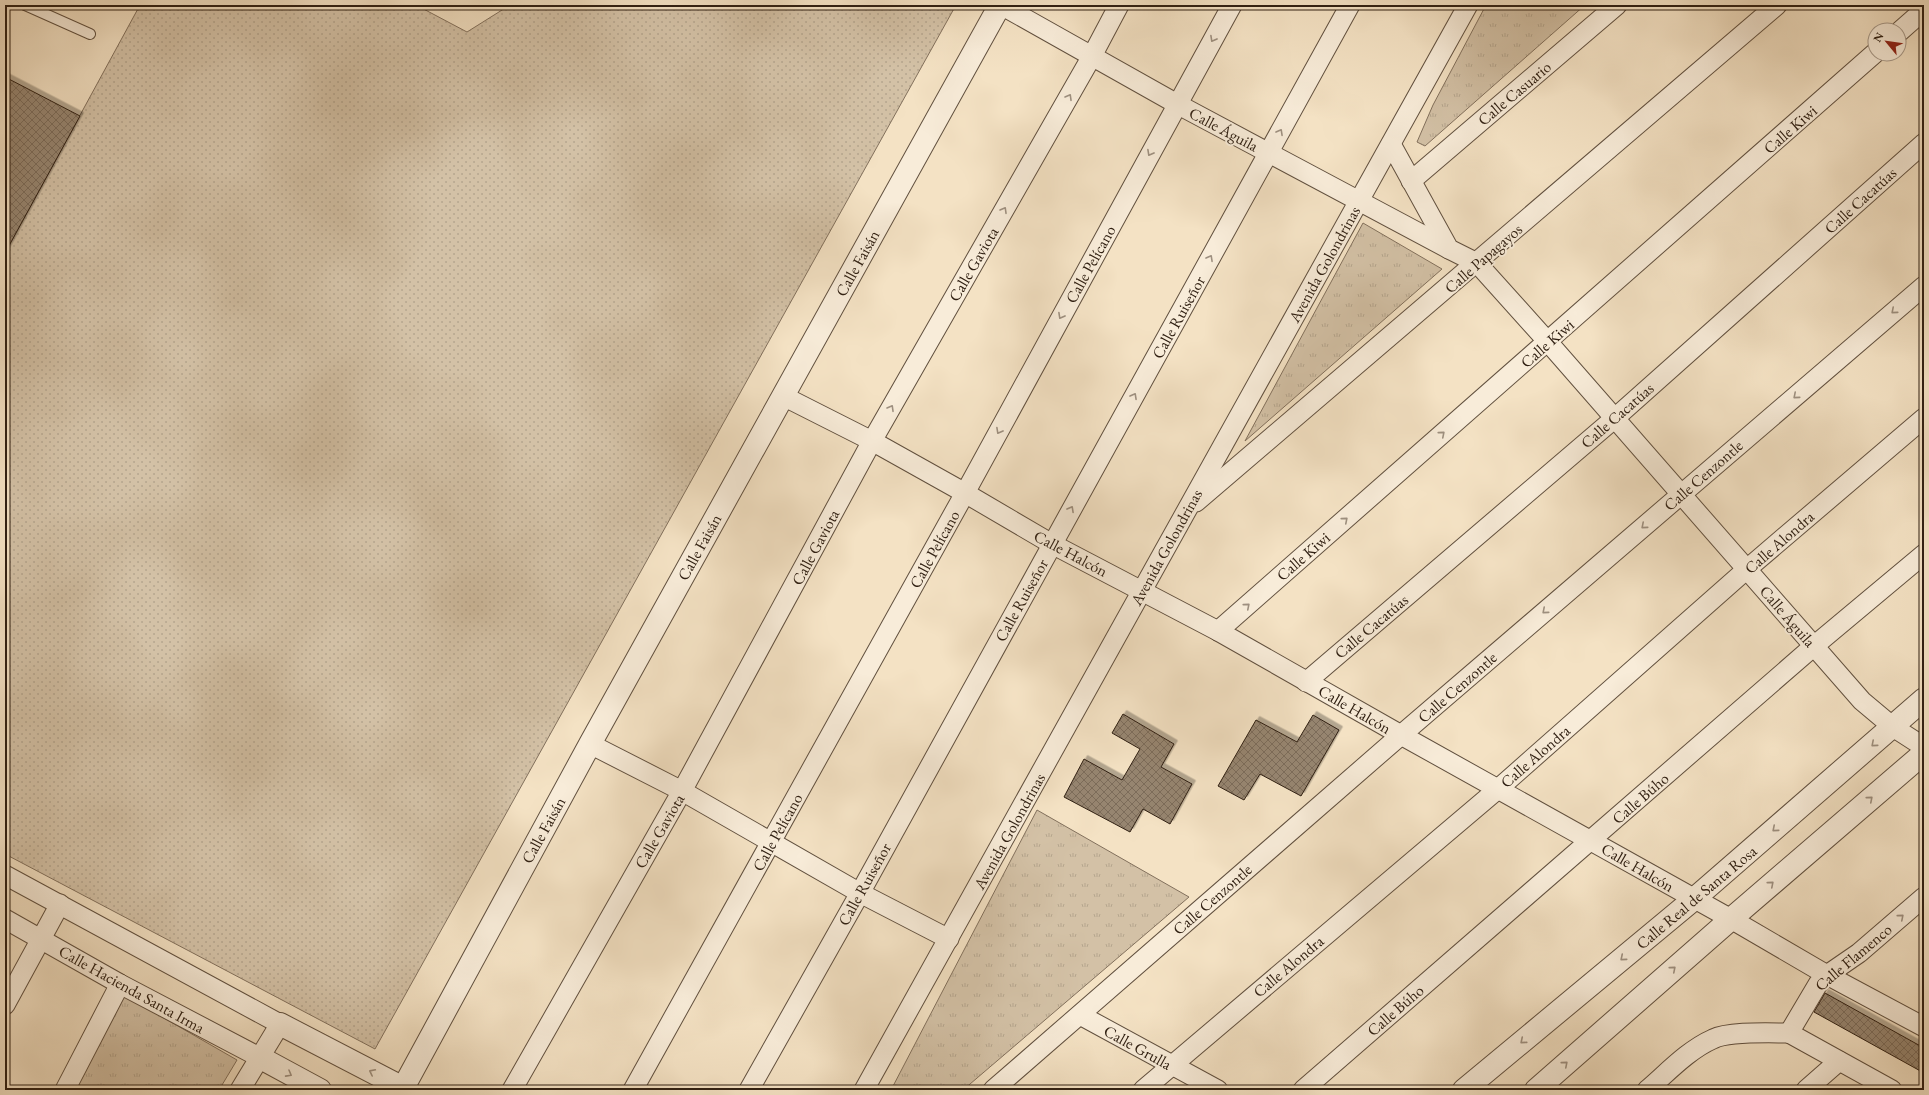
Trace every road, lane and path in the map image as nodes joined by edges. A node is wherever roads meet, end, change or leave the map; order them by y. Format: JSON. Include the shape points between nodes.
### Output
{"nodes":[{"id":1,"x":24,"y":5,"type":"edge"},
{"id":2,"x":1000,"y":5,"type":"edge"},
{"id":3,"x":1119,"y":5,"type":"edge"},
{"id":4,"x":1232,"y":5,"type":"edge"},
{"id":5,"x":1350,"y":5,"type":"edge"},
{"id":6,"x":1468,"y":5,"type":"edge"},
{"id":7,"x":1617,"y":5,"type":"edge"},
{"id":8,"x":1777,"y":5,"type":"edge"},
{"id":9,"x":1924,"y":10,"type":"edge"},
{"id":10,"x":1907,"y":25,"type":"edge"},
{"id":11,"x":90,"y":34,"type":"dead end"},
{"id":12,"x":1092,"y":56,"type":"junction"},
{"id":13,"x":1867,"y":61,"type":"edge"},
{"id":14,"x":1177,"y":104,"type":"junction"},
{"id":15,"x":1924,"y":143,"type":"edge"},
{"id":16,"x":1391,"y":144,"type":"junction"},
{"id":17,"x":1269,"y":152,"type":"junction"},
{"id":18,"x":1411,"y":181,"type":"junction"},
{"id":19,"x":1359,"y":202,"type":"junction"},
{"id":20,"x":1449,"y":249,"type":"junction"},
{"id":21,"x":1477,"y":263,"type":"junction"},
{"id":22,"x":1924,"y":286,"type":"edge"},
{"id":23,"x":1548,"y":342,"type":"junction"},
{"id":24,"x":783,"y":396,"type":"junction"},
{"id":25,"x":1615,"y":418,"type":"junction"},
{"id":26,"x":1924,"y":418,"type":"edge"},
{"id":27,"x":872,"y":442,"type":"junction"},
{"id":28,"x":965,"y":493,"type":"junction"},
{"id":29,"x":1680,"y":495,"type":"junction"},
{"id":30,"x":1188,"y":509,"type":"junction"},
{"id":31,"x":1052,"y":544,"type":"junction"},
{"id":32,"x":1924,"y":554,"type":"edge"},
{"id":33,"x":1747,"y":569,"type":"junction"},
{"id":34,"x":1142,"y":590,"type":"junction"},
{"id":35,"x":1218,"y":631,"type":"junction"},
{"id":36,"x":1814,"y":646,"type":"junction"},
{"id":37,"x":1306,"y":682,"type":"junction"},
{"id":38,"x":1924,"y":700,"type":"edge"},
{"id":39,"x":1893,"y":727,"type":"junction"},
{"id":40,"x":1401,"y":736,"type":"junction"},
{"id":41,"x":590,"y":744,"type":"junction"},
{"id":42,"x":1924,"y":747,"type":"edge"},
{"id":43,"x":1924,"y":753,"type":"edge"},
{"id":44,"x":1498,"y":789,"type":"junction"},
{"id":45,"x":682,"y":791,"type":"junction"},
{"id":46,"x":1592,"y":841,"type":"junction"},
{"id":47,"x":772,"y":842,"type":"junction"},
{"id":48,"x":5,"y":875,"type":"edge"},
{"id":49,"x":860,"y":893,"type":"junction"},
{"id":50,"x":1924,"y":897,"type":"edge"},
{"id":51,"x":1694,"y":899,"type":"junction"},
{"id":52,"x":60,"y":904,"type":"junction"},
{"id":53,"x":5,"y":919,"type":"edge"},
{"id":54,"x":1730,"y":919,"type":"junction"},
{"id":55,"x":41,"y":939,"type":"junction"},
{"id":56,"x":949,"y":939,"type":"junction"},
{"id":57,"x":1827,"y":976,"type":"junction"},
{"id":58,"x":120,"y":984,"type":"junction"},
{"id":59,"x":5,"y":1005,"type":"edge"},
{"id":60,"x":1080,"y":1015,"type":"junction"},
{"id":61,"x":280,"y":1024,"type":"junction"},
{"id":62,"x":1924,"y":1027,"type":"edge"},
{"id":63,"x":1789,"y":1032,"type":"junction"},
{"id":64,"x":259,"y":1057,"type":"junction"},
{"id":65,"x":1839,"y":1061,"type":"junction"},
{"id":66,"x":1171,"y":1065,"type":"junction"},
{"id":67,"x":404,"y":1089,"type":"edge"},
{"id":68,"x":65,"y":1090,"type":"edge"},
{"id":69,"x":240,"y":1090,"type":"edge"},
{"id":70,"x":320,"y":1090,"type":"edge"},
{"id":71,"x":512,"y":1090,"type":"edge"},
{"id":72,"x":633,"y":1090,"type":"edge"},
{"id":73,"x":749,"y":1090,"type":"edge"},
{"id":74,"x":864,"y":1090,"type":"edge"},
{"id":75,"x":993,"y":1090,"type":"edge"},
{"id":76,"x":1143,"y":1090,"type":"edge"},
{"id":77,"x":1218,"y":1090,"type":"edge"},
{"id":78,"x":1303,"y":1090,"type":"edge"},
{"id":79,"x":1464,"y":1090,"type":"edge"},
{"id":80,"x":1536,"y":1090,"type":"edge"},
{"id":81,"x":1647,"y":1090,"type":"edge"},
{"id":82,"x":1806,"y":1090,"type":"edge"},
{"id":83,"x":1892,"y":1090,"type":"edge"}],
"edges":[{"from":1,"to":11,"type":"lane"},
{"from":2,"to":12,"type":"street","name":"Calle Águila"},
{"from":2,"to":24,"type":"street","name":"Calle Faisán"},
{"from":3,"to":12,"type":"street","name":"Calle Gaviota"},
{"from":4,"to":14,"type":"street","name":"Calle Pelícano","one_way":true},
{"from":17,"to":5,"type":"street","name":"Calle Ruiseñor","one_way":true},
{"from":6,"to":16,"type":"street","name":"Avenida Golondrinas"},
{"from":7,"to":18,"type":"street","name":"Calle Casuario"},
{"from":8,"to":21,"type":"street","name":"Calle Papagayos"},
{"from":9,"to":10,"type":"street"},
{"from":12,"to":14,"type":"street","name":"Calle Águila"},
{"from":27,"to":12,"type":"street","name":"Calle Gaviota","one_way":true},
{"from":13,"to":23,"type":"street","name":"Calle Kiwi"},
{"from":14,"to":17,"type":"street","name":"Calle Águila"},
{"from":14,"to":28,"type":"street","name":"Calle Pelícano","one_way":true},
{"from":15,"to":25,"type":"street","name":"Calle Cacatúas"},
{"from":16,"to":18,"type":"street"},
{"from":16,"to":19,"type":"street","name":"Avenida Golondrinas"},
{"from":17,"to":19,"type":"street","name":"Calle Águila"},
{"from":31,"to":17,"type":"street","name":"Calle Ruiseñor","one_way":true},
{"from":18,"to":20,"type":"street"},
{"from":19,"to":20,"type":"street","name":"Calle Águila"},
{"from":19,"to":30,"type":"street","name":"Avenida Golondrinas"},
{"from":20,"to":21,"type":"street","name":"Calle Águila"},
{"from":21,"to":23,"type":"street","name":"Calle Águila"},
{"from":21,"to":30,"type":"street","name":"Calle Papagayos"},
{"from":22,"to":29,"type":"street","name":"Calle Cenzontle","one_way":true},
{"from":23,"to":25,"type":"street","name":"Calle Águila"},
{"from":35,"to":23,"type":"street","name":"Calle Kiwi","one_way":true},
{"from":24,"to":27,"type":"street","name":"Calle Halcón"},
{"from":24,"to":41,"type":"street","name":"Calle Faisán"},
{"from":25,"to":29,"type":"street","name":"Calle Águila"},
{"from":25,"to":37,"type":"street","name":"Calle Cacatúas"},
{"from":26,"to":33,"type":"street","name":"Calle Alondra"},
{"from":27,"to":28,"type":"street","name":"Calle Halcón"},
{"from":27,"to":45,"type":"street","name":"Calle Gaviota"},
{"from":28,"to":31,"type":"street","name":"Calle Halcón"},
{"from":28,"to":47,"type":"street","name":"Calle Pelícano"},
{"from":29,"to":33,"type":"street","name":"Calle Águila"},
{"from":29,"to":40,"type":"street","name":"Calle Cenzontle","one_way":true},
{"from":30,"to":34,"type":"street","name":"Avenida Golondrinas"},
{"from":31,"to":34,"type":"street","name":"Calle Halcón"},
{"from":31,"to":49,"type":"street","name":"Calle Ruiseñor"},
{"from":32,"to":36,"type":"street","name":"Calle Búho"},
{"from":33,"to":36,"type":"street","name":"Calle Águila"},
{"from":33,"to":44,"type":"street","name":"Calle Alondra"},
{"from":34,"to":35,"type":"street","name":"Calle Halcón"},
{"from":34,"to":56,"type":"street","name":"Avenida Golondrinas"},
{"from":35,"to":37,"type":"street","name":"Calle Halcón"},
{"from":36,"to":39,"type":"street","name":"Calle Águila","via":[[1862,701]]},
{"from":36,"to":46,"type":"street","name":"Calle Búho"},
{"from":37,"to":40,"type":"street","name":"Calle Halcón"},
{"from":38,"to":39,"type":"street","name":"Calle Real de Santa Rosa"},
{"from":39,"to":42,"type":"street","name":"Calle Águila"},
{"from":39,"to":51,"type":"street","name":"Calle Real de Santa Rosa","one_way":true},
{"from":40,"to":44,"type":"street","name":"Calle Halcón"},
{"from":40,"to":60,"type":"street","name":"Calle Cenzontle"},
{"from":41,"to":45,"type":"street"},
{"from":41,"to":67,"type":"street","name":"Calle Faisán"},
{"from":54,"to":43,"type":"street","one_way":true},
{"from":44,"to":46,"type":"street","name":"Calle Halcón"},
{"from":44,"to":66,"type":"street","name":"Calle Alondra"},
{"from":45,"to":47,"type":"street"},
{"from":45,"to":71,"type":"street","name":"Calle Gaviota"},
{"from":46,"to":51,"type":"street","name":"Calle Halcón"},
{"from":46,"to":78,"type":"street","name":"Calle Búho"},
{"from":47,"to":49,"type":"street"},
{"from":47,"to":72,"type":"street","name":"Calle Pelícano"},
{"from":48,"to":52,"type":"street"},
{"from":49,"to":56,"type":"street"},
{"from":49,"to":73,"type":"street","name":"Calle Ruiseñor"},
{"from":57,"to":50,"type":"street","name":"Calle Flamenco","one_way":true,"via":[[1859,953]]},
{"from":51,"to":54,"type":"street","name":"Calle Halcón"},
{"from":51,"to":79,"type":"street","name":"Calle Real de Santa Rosa","one_way":true},
{"from":52,"to":55,"type":"street"},
{"from":52,"to":61,"type":"street"},
{"from":53,"to":55,"type":"street","name":"Calle Hacienda Santa Irma"},
{"from":54,"to":57,"type":"street","name":"Calle Halcón"},
{"from":80,"to":54,"type":"street","one_way":true},
{"from":55,"to":58,"type":"street","name":"Calle Hacienda Santa Irma"},
{"from":55,"to":59,"type":"street"},
{"from":56,"to":74,"type":"street","name":"Avenida Golondrinas"},
{"from":57,"to":62,"type":"street","name":"Calle Halcón"},
{"from":57,"to":63,"type":"street","name":"Calle Flamenco","via":[[1813,991]]},
{"from":58,"to":64,"type":"street","name":"Calle Hacienda Santa Irma"},
{"from":58,"to":68,"type":"street"},
{"from":60,"to":66,"type":"street","name":"Calle Grulla"},
{"from":60,"to":75,"type":"street","name":"Calle Cenzontle"},
{"from":61,"to":64,"type":"street"},
{"from":67,"to":61,"type":"street","one_way":true},
{"from":63,"to":65,"type":"street"},
{"from":63,"to":81,"type":"street","via":[[1725,1035],[1714,1038],[1695,1050]]},
{"from":64,"to":69,"type":"street"},
{"from":64,"to":70,"type":"street","one_way":true},
{"from":65,"to":82,"type":"street"},
{"from":65,"to":83,"type":"street"},
{"from":66,"to":76,"type":"street","name":"Calle Alondra"},
{"from":66,"to":77,"type":"street","name":"Calle Grulla"}]}
